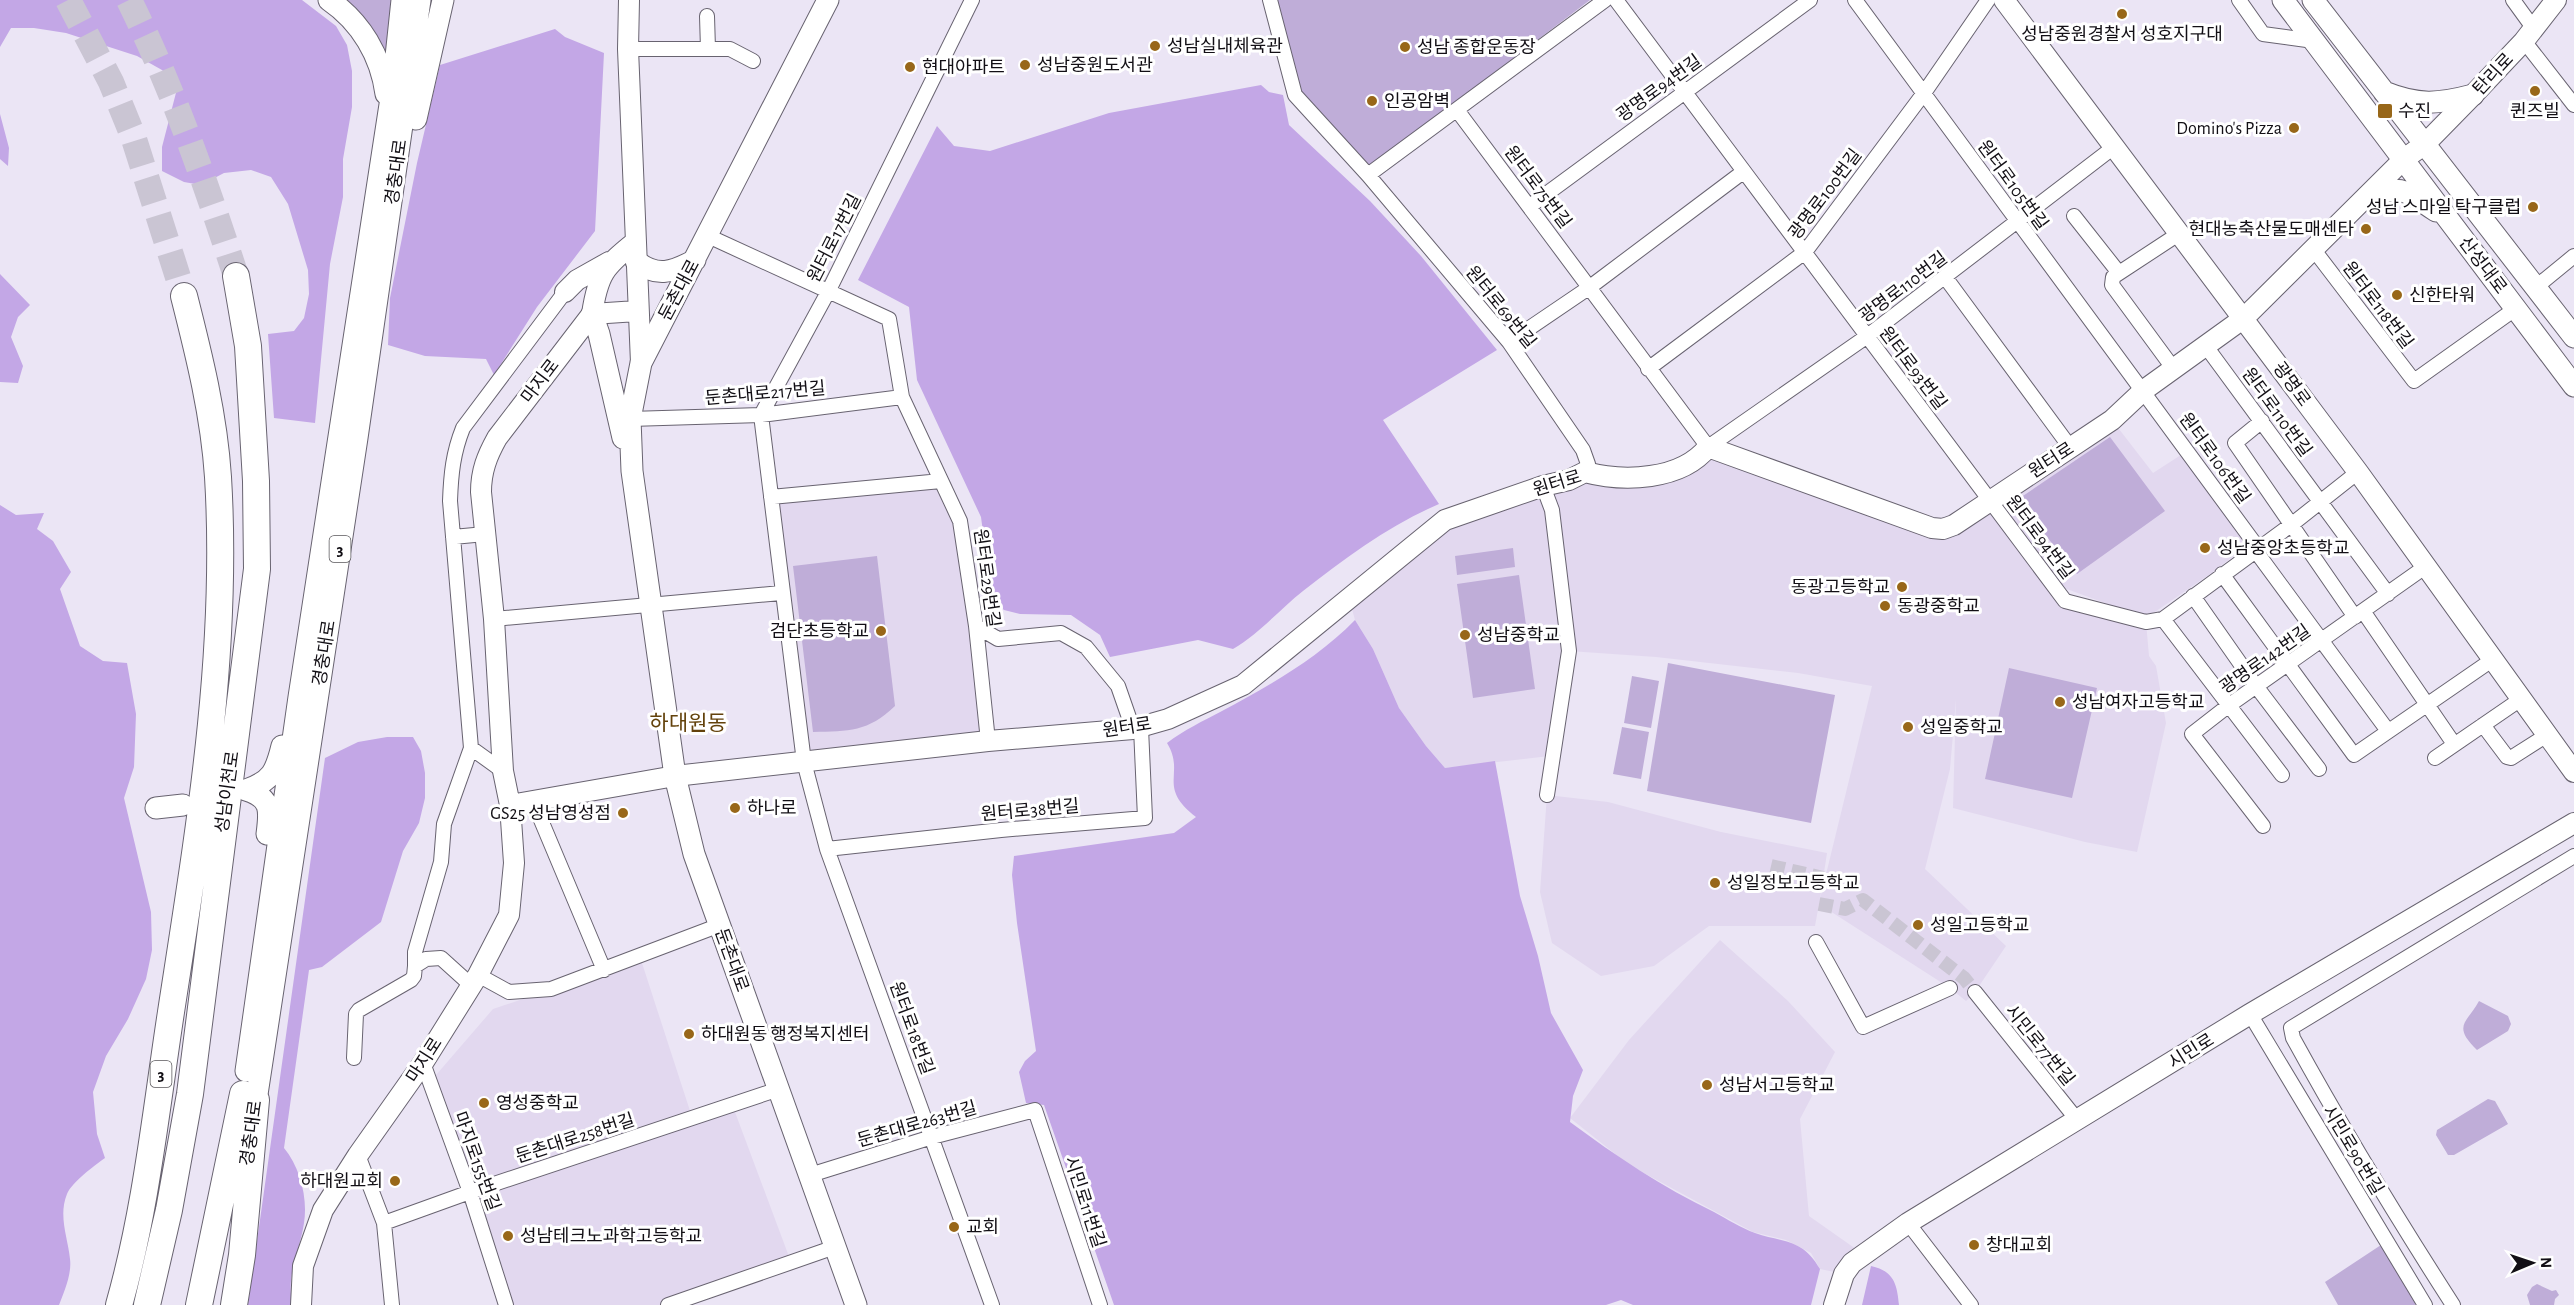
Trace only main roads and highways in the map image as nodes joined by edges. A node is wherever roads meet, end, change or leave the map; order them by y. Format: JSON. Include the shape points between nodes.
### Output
{"nodes":[{"id":1,"x":329,"y":0,"type":"edge"},
{"id":2,"x":402,"y":0,"type":"edge"},
{"id":3,"x":420,"y":0,"type":"edge"},
{"id":4,"x":443,"y":0,"type":"edge"},
{"id":5,"x":629,"y":0,"type":"edge"},
{"id":6,"x":828,"y":0,"type":"edge"},
{"id":7,"x":2004,"y":0,"type":"edge"},
{"id":8,"x":2283,"y":0,"type":"edge"},
{"id":9,"x":2313,"y":0,"type":"edge"},
{"id":10,"x":2556,"y":0,"type":"edge"},
{"id":11,"x":2384,"y":92,"type":"junction"},
{"id":12,"x":2473,"y":95,"type":"junction"},
{"id":13,"x":386,"y":132,"type":"junction"},
{"id":14,"x":2425,"y":144,"type":"junction"},
{"id":15,"x":2404,"y":159,"type":"junction"},
{"id":16,"x":2367,"y":197,"type":"junction"},
{"id":17,"x":2450,"y":220,"type":"junction"},
{"id":18,"x":636,"y":252,"type":"junction"},
{"id":19,"x":695,"y":260,"type":"junction"},
{"id":20,"x":609,"y":262,"type":"junction"},
{"id":21,"x":236,"y":276,"type":"tunnel mouth"},
{"id":22,"x":184,"y":296,"type":"tunnel mouth"},
{"id":23,"x":638,"y":311,"type":"junction"},
{"id":24,"x":592,"y":314,"type":"junction"},
{"id":25,"x":2244,"y":318,"type":"junction"},
{"id":26,"x":2574,"y":338,"type":"edge"},
{"id":27,"x":641,"y":363,"type":"junction"},
{"id":28,"x":2574,"y":386,"type":"edge"},
{"id":29,"x":357,"y":438,"type":"junction"},
{"id":30,"x":632,"y":471,"type":"junction"},
{"id":31,"x":299,"y":697,"type":"junction"},
{"id":32,"x":2574,"y":772,"type":"edge"},
{"id":33,"x":675,"y":776,"type":"junction"},
{"id":34,"x":183,"y":805,"type":"dead end"},
{"id":35,"x":510,"y":805,"type":"junction"},
{"id":36,"x":156,"y":808,"type":"dead end"},
{"id":37,"x":2574,"y":823,"type":"edge"},
{"id":38,"x":262,"y":945,"type":"junction"},
{"id":39,"x":250,"y":1096,"type":"junction"},
{"id":40,"x":119,"y":1305,"type":"edge"},
{"id":41,"x":147,"y":1305,"type":"edge"},
{"id":42,"x":199,"y":1305,"type":"edge"},
{"id":43,"x":212,"y":1305,"type":"edge"},
{"id":44,"x":226,"y":1305,"type":"edge"},
{"id":45,"x":234,"y":1305,"type":"edge"},
{"id":46,"x":301,"y":1305,"type":"edge"},
{"id":47,"x":856,"y":1305,"type":"edge"},
{"id":48,"x":1834,"y":1305,"type":"edge"}],
"edges":[{"from":1,"to":13,"type":"main road","via":[[357,23],[382,69]]},
{"from":2,"to":13,"type":"main road","name":"경충대로","number":"3"},
{"from":3,"to":29,"type":"main road","name":"경충대로","number":"3"},
{"from":4,"to":29,"type":"main road","via":[[417,111],[375,362]]},
{"from":5,"to":18,"type":"main road"},
{"from":6,"to":19,"type":"main road","name":"둔촌대로"},
{"from":7,"to":25,"type":"main road","name":"광명로"},
{"from":8,"to":15,"type":"main road","name":"산성대로"},
{"from":9,"to":11,"type":"main road","name":"산성대로"},
{"from":10,"to":12,"type":"main road","name":"탄리로"},
{"from":11,"to":12,"type":"main road","via":[[2414,102],[2432,103]]},
{"from":11,"to":14,"type":"main road","name":"산성대로"},
{"from":12,"to":14,"type":"main road","name":"탄리로"},
{"from":13,"to":31,"type":"main road","name":"경충대로","number":"3"},
{"from":14,"to":15,"type":"main road","name":"원터로"},
{"from":14,"to":26,"type":"main road","name":"산성대로"},
{"from":15,"to":16,"type":"main road","name":"원터로"},
{"from":15,"to":17,"type":"main road","name":"산성대로"},
{"from":16,"to":17,"type":"main road","via":[[2396,189],[2411,194]]},
{"from":16,"to":25,"type":"main road","name":"원터로"},
{"from":17,"to":28,"type":"main road","name":"산성대로"},
{"from":18,"to":19,"type":"main road","via":[[648,270],[663,272]]},
{"from":18,"to":20,"type":"main road"},
{"from":18,"to":23,"type":"main road"},
{"from":19,"to":27,"type":"main road","name":"둔촌대로"},
{"from":20,"to":24,"type":"main road","via":[[596,285]]},
{"from":20,"to":24,"type":"main road","via":[[577,280],[565,292],[584,293]]},
{"from":21,"to":41,"type":"highway","name":"성남이천로","number":"3","via":[[248,346],[256,481],[256,569],[190,1094]]},
{"from":22,"to":40,"type":"highway","name":"성남이천로","number":"3","via":[[204,373],[218,475],[218,624],[193,873],[145,1192]]},
{"from":23,"to":24,"type":"main road"},
{"from":23,"to":27,"type":"main road"},
{"from":24,"to":30,"type":"main road"},
{"from":24,"to":35,"type":"main road","name":"마지로","via":[[497,438],[481,474],[504,771]]},
{"from":25,"to":32,"type":"main road","name":"광명로"},
{"from":25,"to":33,"type":"main road","name":"원터로","via":[[2144,390],[2112,420],[1943,529],[1708,447],[1700,457],[1671,471],[1605,477],[1585,472],[1445,520],[1243,685],[1168,719],[1137,728]]},
{"from":27,"to":30,"type":"main road","name":"둔촌대로","via":[[630,419]]},
{"from":29,"to":39,"type":"main road","name":"경충대로","number":"3"},
{"from":30,"to":33,"type":"main road","name":"둔촌대로"},
{"from":31,"to":38,"type":"main road","name":"경충대로","number":"3"},
{"from":31,"to":38,"type":"main road","via":[[287,725],[278,764],[266,782],[246,790],[263,797],[269,814],[262,879]]},
{"from":33,"to":35,"type":"main road"},
{"from":33,"to":47,"type":"main road","name":"둔촌대로","via":[[694,854]]},
{"from":34,"to":36,"type":"main road"},
{"from":35,"to":46,"type":"main road","name":"마지로","via":[[514,863],[509,915],[475,980],[423,1063],[323,1210],[303,1266]]},
{"from":37,"to":48,"type":"main road","name":"시민로","via":[[2250,1014],[1908,1223],[1852,1263],[1844,1274]]},
{"from":38,"to":39,"type":"main road","name":"경충대로","number":"3"},
{"from":39,"to":42,"type":"highway"},
{"from":39,"to":43,"type":"main road","name":"경충대로"},
{"from":39,"to":44,"type":"main road","name":"경충대로"},
{"from":39,"to":45,"type":"highway","via":[[242,1255]]}]}
